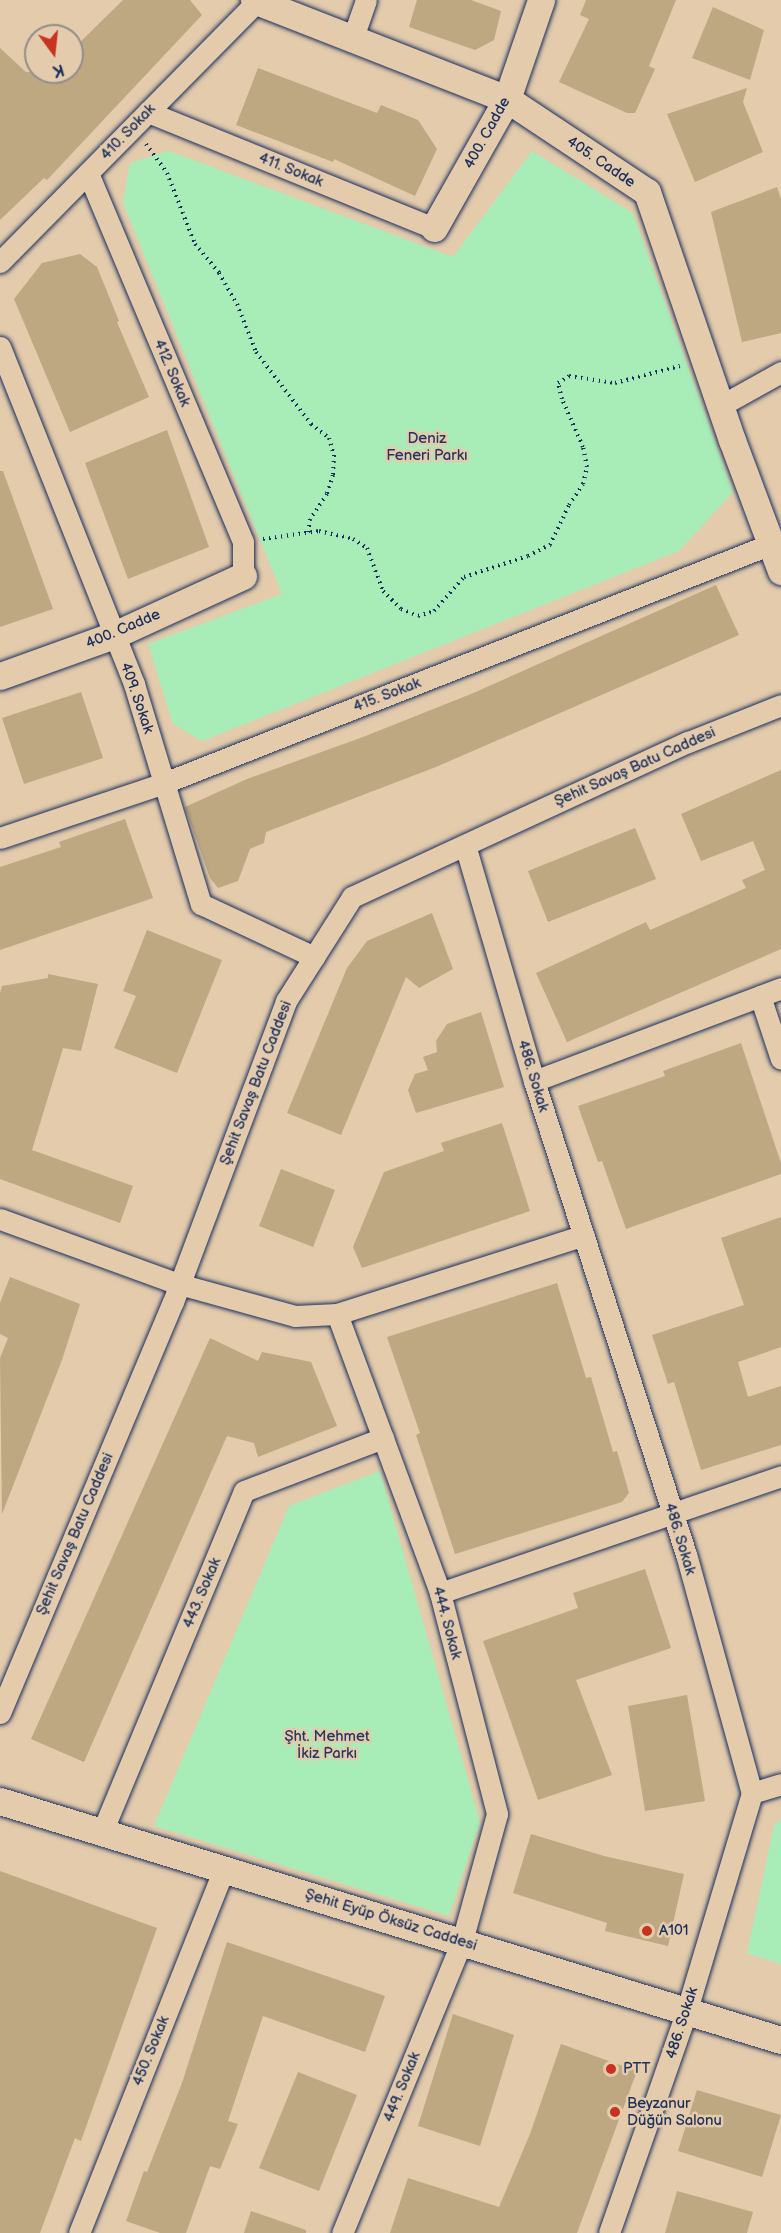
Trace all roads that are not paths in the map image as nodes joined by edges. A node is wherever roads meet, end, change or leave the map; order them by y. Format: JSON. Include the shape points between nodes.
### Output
{"nodes":[{"id":1,"x":366,"y":0,"type":"edge"},
{"id":2,"x":541,"y":0,"type":"edge"},
{"id":3,"x":255,"y":1,"type":"edge"},
{"id":4,"x":352,"y":40,"type":"junction"},
{"id":5,"x":507,"y":99,"type":"junction"},
{"id":6,"x":141,"y":119,"type":"junction"},
{"id":7,"x":88,"y":173,"type":"junction"},
{"id":8,"x":434,"y":228,"type":"joint"},
{"id":9,"x":0,"y":262,"type":"edge"},
{"id":10,"x":0,"y":347,"type":"edge"},
{"id":11,"x":781,"y":372,"type":"edge"},
{"id":12,"x":720,"y":406,"type":"junction"},
{"id":13,"x":771,"y":544,"type":"junction"},
{"id":14,"x":781,"y":571,"type":"edge"},
{"id":15,"x":243,"y":576,"type":"joint"},
{"id":16,"x":114,"y":635,"type":"junction"},
{"id":17,"x":0,"y":676,"type":"edge"},
{"id":18,"x":781,"y":705,"type":"edge"},
{"id":19,"x":164,"y":783,"type":"junction"},
{"id":20,"x":0,"y":838,"type":"edge"},
{"id":21,"x":465,"y":845,"type":"junction"},
{"id":22,"x":314,"y":957,"type":"junction"},
{"id":23,"x":781,"y":988,"type":"edge"},
{"id":24,"x":760,"y":996,"type":"junction"},
{"id":25,"x":781,"y":1059,"type":"edge"},
{"id":26,"x":534,"y":1081,"type":"junction"},
{"id":27,"x":0,"y":1219,"type":"edge"},
{"id":28,"x":584,"y":1235,"type":"junction"},
{"id":29,"x":179,"y":1284,"type":"junction"},
{"id":30,"x":337,"y":1314,"type":"junction"},
{"id":31,"x":383,"y":1438,"type":"junction"},
{"id":32,"x":781,"y":1476,"type":"edge"},
{"id":33,"x":673,"y":1515,"type":"junction"},
{"id":34,"x":440,"y":1593,"type":"junction"},
{"id":35,"x":0,"y":1713,"type":"edge"},
{"id":36,"x":781,"y":1784,"type":"edge"},
{"id":37,"x":752,"y":1793,"type":"junction"},
{"id":38,"x":0,"y":1801,"type":"edge"},
{"id":39,"x":102,"y":1832,"type":"junction"},
{"id":40,"x":224,"y":1869,"type":"junction"},
{"id":41,"x":462,"y":1941,"type":"junction"},
{"id":42,"x":686,"y":2013,"type":"junction"},
{"id":43,"x":781,"y":2040,"type":"edge"},
{"id":44,"x":79,"y":2233,"type":"edge"},
{"id":45,"x":342,"y":2233,"type":"edge"},
{"id":46,"x":609,"y":2233,"type":"edge"}],
"edges":[{"from":1,"to":4,"type":"street"},
{"from":2,"to":5,"type":"street","name":"400. Cadde"},
{"from":3,"to":4,"type":"street","name":"405. Cadde"},
{"from":3,"to":6,"type":"street","name":"410. Sokak"},
{"from":4,"to":5,"type":"street","name":"405. Cadde"},
{"from":5,"to":8,"type":"street","name":"400. Cadde"},
{"from":5,"to":12,"type":"street","name":"405. Cadde","via":[[646,192]]},
{"from":6,"to":7,"type":"street","name":"410. Sokak"},
{"from":6,"to":8,"type":"street","name":"411. Sokak"},
{"from":7,"to":9,"type":"street","name":"410. Sokak"},
{"from":7,"to":15,"type":"street","name":"412. Sokak","via":[[243,542]]},
{"from":10,"to":16,"type":"street","name":"409. Sokak"},
{"from":11,"to":12,"type":"street"},
{"from":12,"to":13,"type":"street","name":"405. Cadde"},
{"from":13,"to":14,"type":"street","name":"405. Cadde"},
{"from":13,"to":19,"type":"street","name":"415. Sokak"},
{"from":15,"to":16,"type":"street","name":"400. Cadde"},
{"from":16,"to":17,"type":"street","name":"400. Cadde"},
{"from":16,"to":19,"type":"street","name":"409. Sokak","via":[[134,684]]},
{"from":18,"to":21,"type":"street","name":"Şehit Savaş Batu Caddesi","via":[[688,742]]},
{"from":19,"to":20,"type":"street","name":"415. Sokak"},
{"from":19,"to":22,"type":"street","name":"409. Sokak","via":[[201,903]]},
{"from":21,"to":22,"type":"street","name":"Şehit Savaş Batu Caddesi","via":[[352,897]]},
{"from":21,"to":26,"type":"street","name":"486. Sokak"},
{"from":22,"to":29,"type":"street","name":"Şehit Savaş Batu Caddesi","via":[[286,1001]]},
{"from":23,"to":24,"type":"street"},
{"from":24,"to":25,"type":"street"},
{"from":24,"to":26,"type":"street"},
{"from":26,"to":28,"type":"street","name":"486. Sokak"},
{"from":27,"to":29,"type":"street"},
{"from":28,"to":30,"type":"street"},
{"from":28,"to":33,"type":"street","name":"486. Sokak"},
{"from":29,"to":30,"type":"street","via":[[295,1316]]},
{"from":29,"to":35,"type":"street","name":"Şehit Savaş Batu Caddesi"},
{"from":30,"to":31,"type":"street","name":"444. Sokak"},
{"from":31,"to":34,"type":"street","name":"444. Sokak"},
{"from":31,"to":39,"type":"street","name":"443. Sokak","via":[[244,1491]]},
{"from":32,"to":33,"type":"street"},
{"from":33,"to":34,"type":"street"},
{"from":33,"to":37,"type":"street","name":"486. Sokak"},
{"from":34,"to":41,"type":"street","name":"444. Sokak","via":[[498,1814]]},
{"from":36,"to":37,"type":"street"},
{"from":37,"to":42,"type":"street","name":"486. Sokak"},
{"from":38,"to":39,"type":"street","name":"Şehit Eyüp Öksüz Caddesi"},
{"from":39,"to":40,"type":"street","name":"Şehit Eyüp Öksüz Caddesi"},
{"from":40,"to":41,"type":"street","name":"Şehit Eyüp Öksüz Caddesi"},
{"from":40,"to":44,"type":"street","name":"450. Sokak"},
{"from":41,"to":42,"type":"street","name":"Şehit Eyüp Öksüz Caddesi"},
{"from":41,"to":45,"type":"street","name":"449. Sokak"},
{"from":42,"to":43,"type":"street","name":"Şehit Eyüp Öksüz Caddesi"},
{"from":42,"to":46,"type":"street","name":"486. Sokak"}]}
